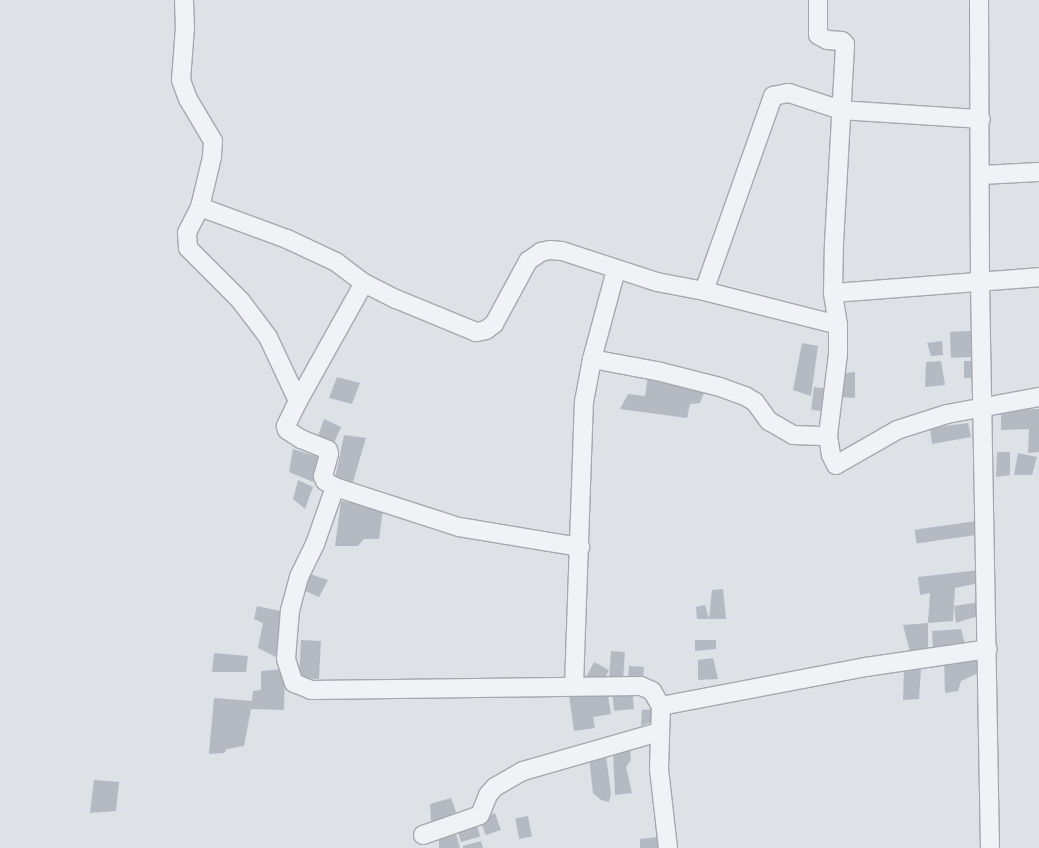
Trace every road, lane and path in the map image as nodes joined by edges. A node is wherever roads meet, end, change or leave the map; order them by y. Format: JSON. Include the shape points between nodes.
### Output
{"nodes":[{"id":1,"x":184,"y":0,"type":"edge"},
{"id":2,"x":818,"y":0,"type":"edge"},
{"id":3,"x":979,"y":0,"type":"edge"},
{"id":4,"x":841,"y":110,"type":"junction"},
{"id":5,"x":981,"y":118,"type":"junction"},
{"id":6,"x":1039,"y":172,"type":"edge"},
{"id":7,"x":981,"y":175,"type":"junction"},
{"id":8,"x":200,"y":206,"type":"junction"},
{"id":9,"x":616,"y":270,"type":"junction"},
{"id":10,"x":1039,"y":277,"type":"edge"},
{"id":11,"x":980,"y":282,"type":"junction"},
{"id":12,"x":364,"y":283,"type":"junction"},
{"id":13,"x":704,"y":290,"type":"junction"},
{"id":14,"x":833,"y":293,"type":"junction"},
{"id":15,"x":838,"y":325,"type":"junction"},
{"id":16,"x":592,"y":359,"type":"junction"},
{"id":17,"x":1039,"y":397,"type":"edge"},
{"id":18,"x":298,"y":401,"type":"junction"},
{"id":19,"x":982,"y":407,"type":"junction"},
{"id":20,"x":828,"y":436,"type":"junction"},
{"id":21,"x":335,"y":487,"type":"junction"},
{"id":22,"x":580,"y":548,"type":"junction"},
{"id":23,"x":988,"y":649,"type":"junction"},
{"id":24,"x":574,"y":686,"type":"junction"},
{"id":25,"x":661,"y":706,"type":"junction"},
{"id":26,"x":659,"y":732,"type":"junction"},
{"id":27,"x":423,"y":835,"type":"dead end"},
{"id":28,"x":668,"y":848,"type":"edge"},
{"id":29,"x":990,"y":848,"type":"edge"}],
"edges":[{"from":1,"to":8,"type":"street","via":[[181,80],[188,99],[213,141]]},
{"from":2,"to":4,"type":"street","via":[[818,35],[844,42]]},
{"from":3,"to":5,"type":"street"},
{"from":4,"to":5,"type":"street"},
{"from":4,"to":13,"type":"street","via":[[788,93],[774,96]]},
{"from":4,"to":14,"type":"street"},
{"from":5,"to":7,"type":"street"},
{"from":6,"to":7,"type":"street"},
{"from":7,"to":11,"type":"street"},
{"from":8,"to":12,"type":"street","via":[[287,239],[336,262]]},
{"from":8,"to":18,"type":"street","via":[[187,233],[188,248],[254,317],[268,337]]},
{"from":9,"to":12,"type":"street","via":[[562,251],[541,252],[528,261],[494,324],[480,332],[469,331]]},
{"from":9,"to":13,"type":"street","via":[[657,282]]},
{"from":9,"to":16,"type":"street"},
{"from":10,"to":11,"type":"street"},
{"from":11,"to":14,"type":"street"},
{"from":11,"to":19,"type":"street"},
{"from":12,"to":18,"type":"street"},
{"from":13,"to":15,"type":"street"},
{"from":14,"to":15,"type":"street"},
{"from":15,"to":20,"type":"street","via":[[838,354]]},
{"from":16,"to":20,"type":"street","via":[[720,387],[755,402],[769,421],[792,435]]},
{"from":16,"to":22,"type":"street","via":[[584,402]]},
{"from":17,"to":19,"type":"street"},
{"from":18,"to":21,"type":"street","via":[[287,430],[328,450],[323,476],[325,482]]},
{"from":19,"to":20,"type":"street","via":[[898,430],[839,465],[831,455]]},
{"from":19,"to":23,"type":"street"},
{"from":21,"to":22,"type":"street","via":[[459,528]]},
{"from":21,"to":24,"type":"street","via":[[315,544],[299,577],[290,610],[286,660],[294,682],[311,690]]},
{"from":22,"to":24,"type":"street"},
{"from":23,"to":25,"type":"street","via":[[866,667]]},
{"from":23,"to":29,"type":"street"},
{"from":24,"to":25,"type":"street","via":[[640,686],[652,691]]},
{"from":25,"to":26,"type":"street"},
{"from":26,"to":27,"type":"street","via":[[523,771],[495,787],[480,815]]},
{"from":26,"to":28,"type":"street","via":[[659,769]]}]}
